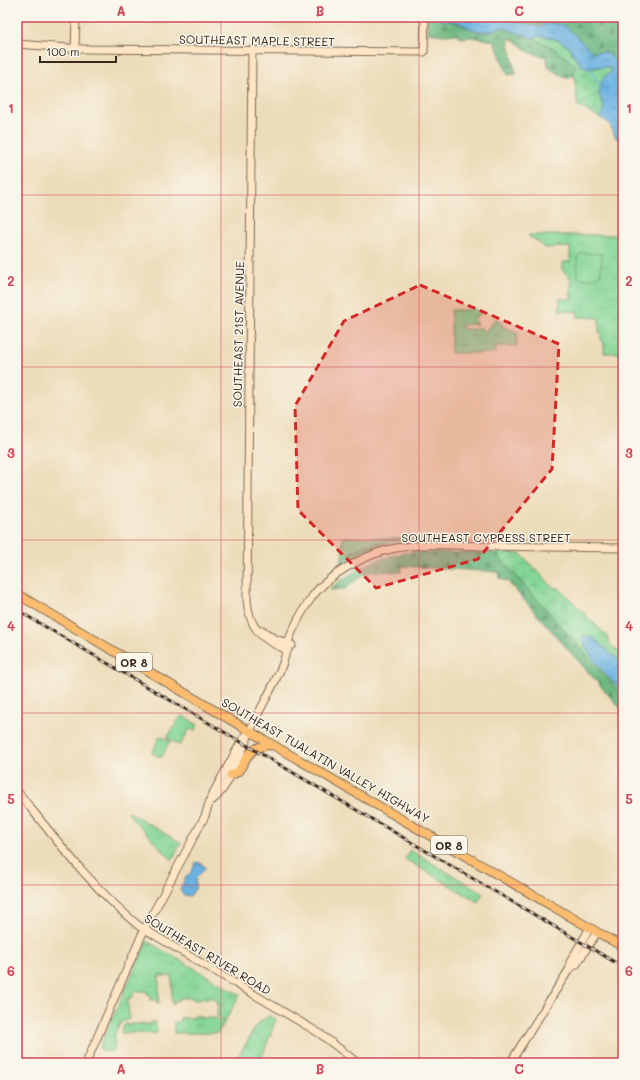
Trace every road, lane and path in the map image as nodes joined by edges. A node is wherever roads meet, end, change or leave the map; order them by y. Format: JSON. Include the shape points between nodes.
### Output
{"nodes":[{"id":1,"x":76,"y":17,"type":"edge"},
{"id":2,"x":425,"y":17,"type":"edge"},
{"id":3,"x":17,"y":44,"type":"edge"},
{"id":4,"x":75,"y":49,"type":"junction"},
{"id":5,"x":252,"y":51,"type":"junction"},
{"id":6,"x":623,"y":548,"type":"edge"},
{"id":7,"x":17,"y":594,"type":"edge"},
{"id":8,"x":289,"y":647,"type":"junction"},
{"id":9,"x":250,"y":731,"type":"junction"},
{"id":10,"x":273,"y":745,"type":"junction"},
{"id":11,"x":231,"y":775,"type":"junction"},
{"id":12,"x":17,"y":790,"type":"edge"},
{"id":13,"x":211,"y":801,"type":"junction"},
{"id":14,"x":144,"y":930,"type":"junction"},
{"id":15,"x":593,"y":930,"type":"junction"},
{"id":16,"x":623,"y":947,"type":"edge"},
{"id":17,"x":86,"y":1063,"type":"edge"},
{"id":18,"x":358,"y":1063,"type":"edge"},
{"id":19,"x":510,"y":1063,"type":"edge"}],
"edges":[{"from":1,"to":4,"type":"main road"},
{"from":2,"to":5,"type":"main road","name":"SOUTHEAST MAPLE STREET","via":[[424,52]]},
{"from":3,"to":4,"type":"main road","name":"SOUTHEAST MAPLE STREET"},
{"from":4,"to":5,"type":"main road","name":"SOUTHEAST MAPLE STREET"},
{"from":5,"to":8,"type":"main road","name":"SOUTHEAST 21ST AVENUE","via":[[247,600],[250,621],[263,637]]},
{"from":6,"to":8,"type":"main road","name":"SOUTHEAST CYPRESS STREET","via":[[406,546],[370,555],[328,579],[312,597],[298,619]]},
{"from":7,"to":9,"type":"main road","name":"SOUTHEAST TUALATIN VALLEY HIGHWAY","number":"OR 8"},
{"from":8,"to":9,"type":"main road","name":"SOUTHEAST CYPRESS STREET","via":[[281,669]]},
{"from":9,"to":10,"type":"main road","name":"SOUTHEAST TUALATIN VALLEY HIGHWAY","number":"OR 8"},
{"from":9,"to":11,"type":"main road"},
{"from":9,"to":13,"type":"main road","via":[[241,742],[211,796]]},
{"from":10,"to":11,"type":"main road","via":[[262,745],[253,749]]},
{"from":10,"to":15,"type":"main road","name":"SOUTHEAST TUALATIN VALLEY HIGHWAY","number":"OR 8"},
{"from":11,"to":13,"type":"main road","via":[[216,798]]},
{"from":12,"to":14,"type":"main road","name":"SOUTHEAST RIVER ROAD","via":[[80,868],[121,912]]},
{"from":13,"to":14,"type":"main road"},
{"from":14,"to":17,"type":"main road"},
{"from":14,"to":18,"type":"main road","name":"SOUTHEAST RIVER ROAD","via":[[319,1033]]},
{"from":15,"to":16,"type":"main road","name":"SOUTHEAST TUALATIN VALLEY HIGHWAY","number":"OR 8"},
{"from":15,"to":19,"type":"main road","via":[[570,962],[570,968]]}]}
